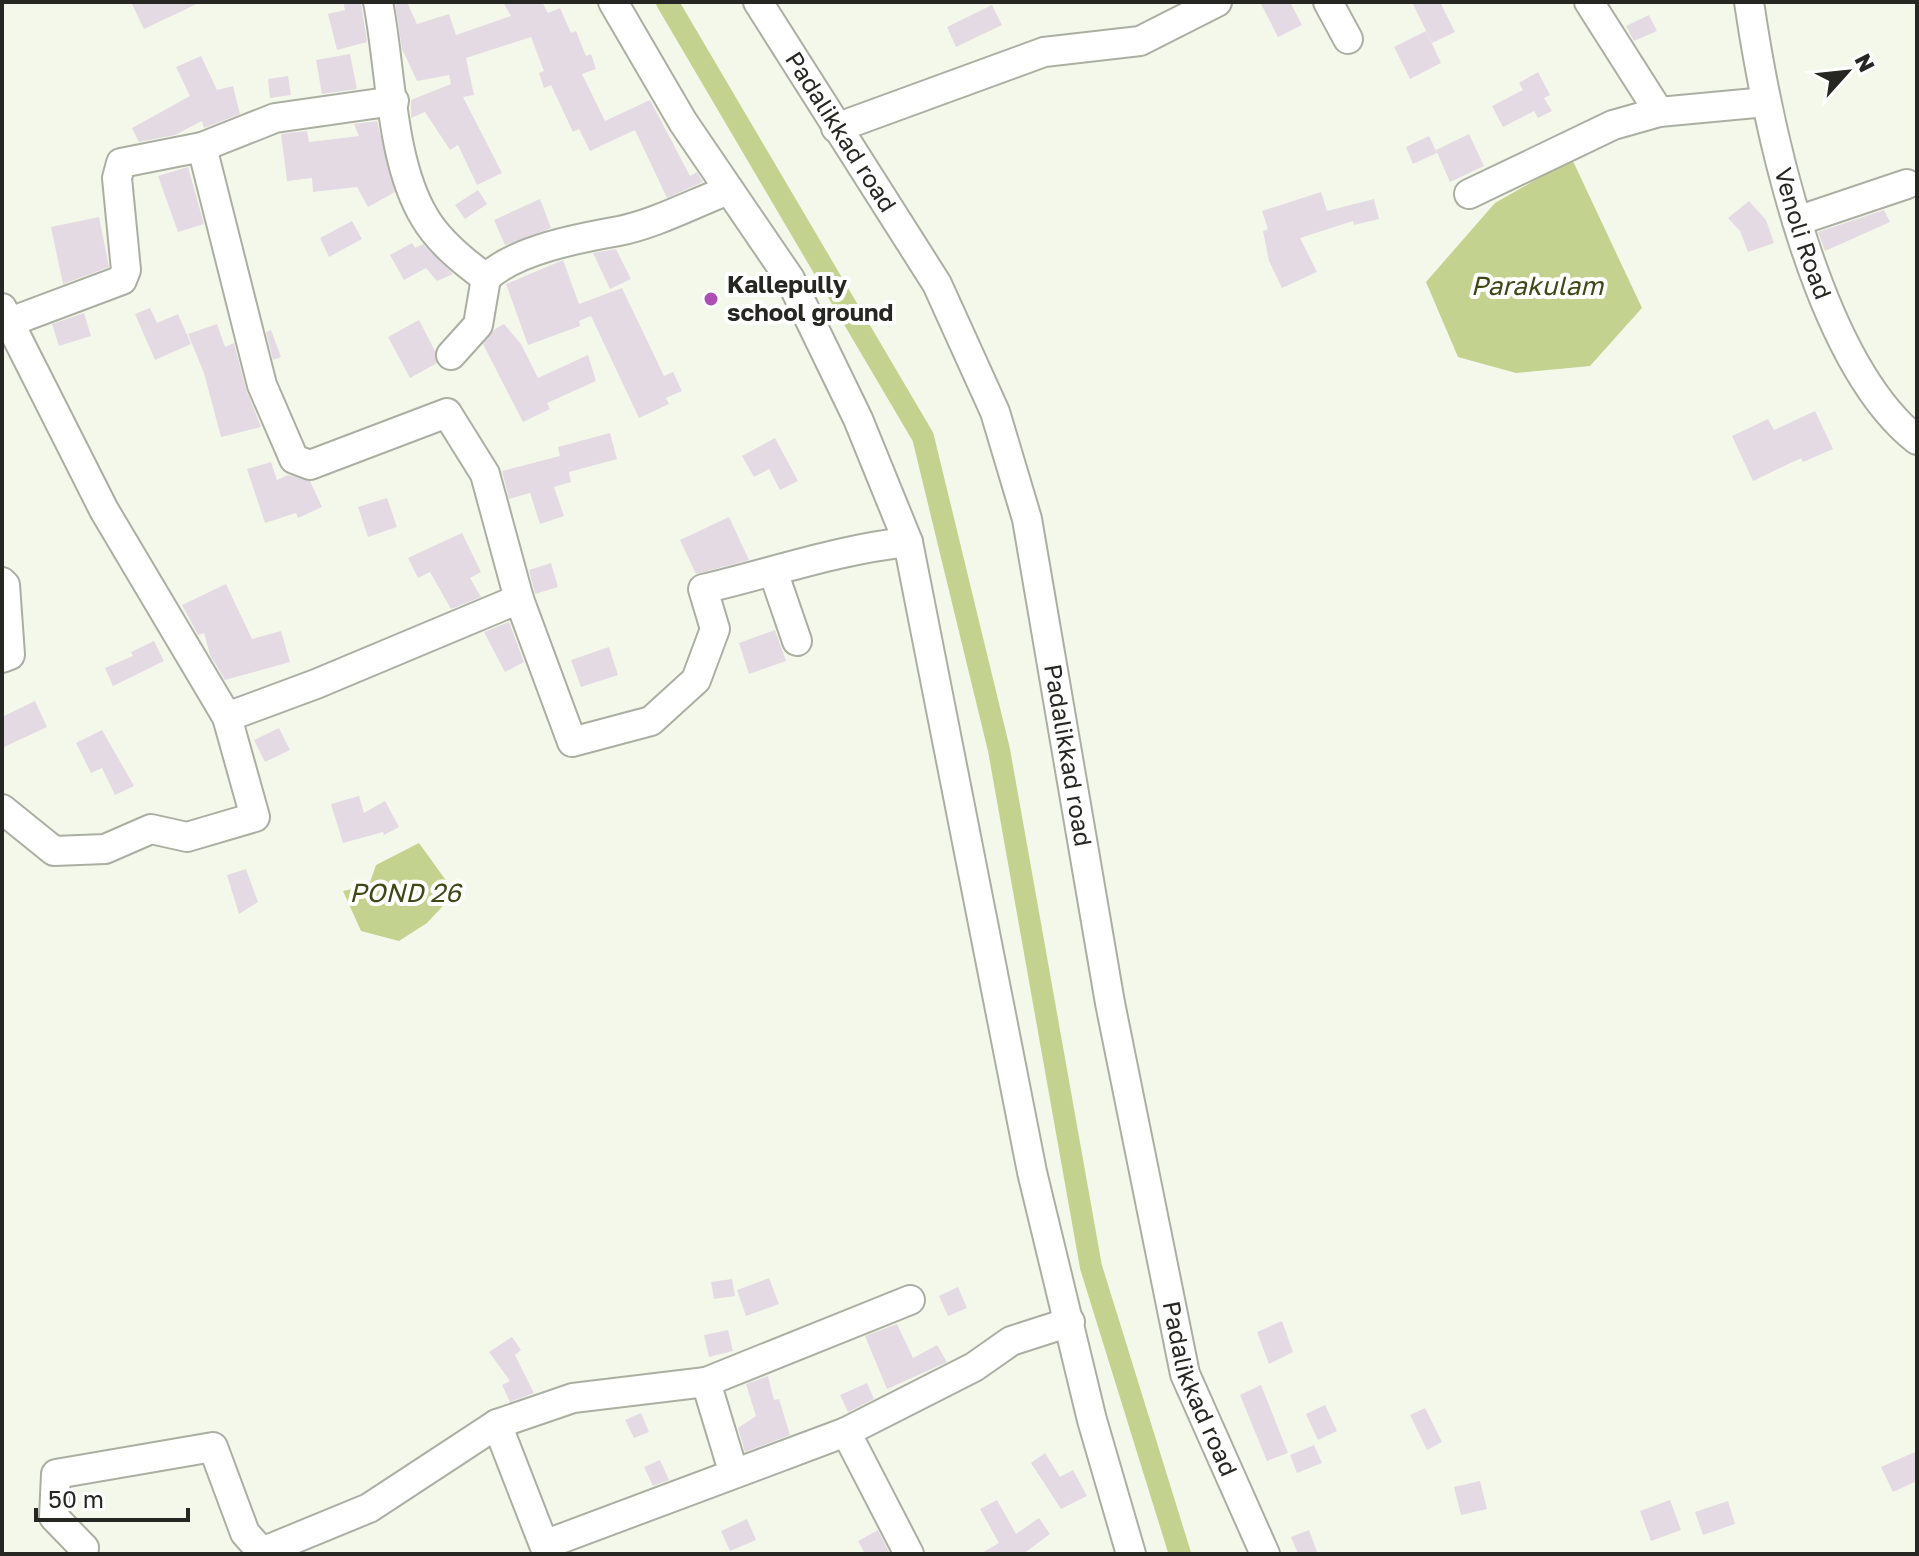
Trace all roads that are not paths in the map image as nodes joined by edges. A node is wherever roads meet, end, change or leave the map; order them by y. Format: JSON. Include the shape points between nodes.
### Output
{"nodes":[{"id":1,"x":378,"y":2,"type":"edge"},
{"id":2,"x":613,"y":2,"type":"edge"},
{"id":3,"x":758,"y":2,"type":"edge"},
{"id":4,"x":1217,"y":2,"type":"edge"},
{"id":5,"x":1328,"y":2,"type":"edge"},
{"id":6,"x":1589,"y":2,"type":"edge"},
{"id":7,"x":1749,"y":2,"type":"edge"},
{"id":8,"x":1348,"y":39,"type":"dead end"},
{"id":9,"x":394,"y":101,"type":"junction"},
{"id":10,"x":1766,"y":102,"type":"junction"},
{"id":11,"x":1659,"y":112,"type":"junction"},
{"id":12,"x":836,"y":128,"type":"junction"},
{"id":13,"x":202,"y":147,"type":"junction"},
{"id":14,"x":1907,"y":184,"type":"dead end"},
{"id":15,"x":729,"y":190,"type":"junction"},
{"id":16,"x":1469,"y":194,"type":"dead end"},
{"id":17,"x":1797,"y":221,"type":"junction"},
{"id":18,"x":486,"y":278,"type":"junction"},
{"id":19,"x":4,"y":318,"type":"edge"},
{"id":20,"x":451,"y":355,"type":"dead end"},
{"id":21,"x":1917,"y":440,"type":"edge"},
{"id":22,"x":908,"y":542,"type":"junction"},
{"id":23,"x":774,"y":574,"type":"junction"},
{"id":24,"x":2,"y":582,"type":"edge"},
{"id":25,"x":519,"y":599,"type":"junction"},
{"id":26,"x":797,"y":641,"type":"dead end"},
{"id":27,"x":2,"y":658,"type":"edge"},
{"id":28,"x":227,"y":717,"type":"junction"},
{"id":29,"x":2,"y":809,"type":"edge"},
{"id":30,"x":910,"y":1300,"type":"dead end"},
{"id":31,"x":1070,"y":1322,"type":"junction"},
{"id":32,"x":706,"y":1382,"type":"junction"},
{"id":33,"x":497,"y":1424,"type":"junction"},
{"id":34,"x":846,"y":1432,"type":"junction"},
{"id":35,"x":733,"y":1471,"type":"junction"},
{"id":36,"x":262,"y":1553,"type":"edge"},
{"id":37,"x":83,"y":1554,"type":"edge"},
{"id":38,"x":909,"y":1554,"type":"edge"},
{"id":39,"x":1131,"y":1554,"type":"edge"},
{"id":40,"x":1265,"y":1554,"type":"edge"}],
"edges":[{"from":1,"to":9,"type":"street"},
{"from":2,"to":15,"type":"street"},
{"from":3,"to":12,"type":"street","name":"Padalikkad road"},
{"from":4,"to":12,"type":"street","via":[[1140,41],[1044,52]]},
{"from":5,"to":8,"type":"street"},
{"from":6,"to":11,"type":"street"},
{"from":7,"to":10,"type":"street","name":"Venoli Road"},
{"from":9,"to":13,"type":"street","via":[[275,118]]},
{"from":9,"to":18,"type":"street","via":[[411,191],[426,220]]},
{"from":10,"to":11,"type":"street"},
{"from":10,"to":17,"type":"street","name":"Venoli Road"},
{"from":11,"to":16,"type":"street","via":[[1613,125]]},
{"from":12,"to":40,"type":"street","name":"Padalikkad road","via":[[937,284],[995,412],[1027,519],[1110,1003],[1185,1374]]},
{"from":13,"to":19,"type":"street","via":[[121,163],[117,178],[126,270],[122,280]]},
{"from":13,"to":25,"type":"street","via":[[262,385],[294,459],[310,465],[447,413],[485,474]]},
{"from":14,"to":17,"type":"street"},
{"from":15,"to":18,"type":"street","via":[[619,230],[579,237],[497,268]]},
{"from":15,"to":22,"type":"street","via":[[790,279],[858,419]]},
{"from":17,"to":21,"type":"street","name":"Venoli Road","via":[[1829,310],[1870,390]]},
{"from":18,"to":20,"type":"street","via":[[478,325]]},
{"from":19,"to":28,"type":"street","via":[[104,510]]},
{"from":22,"to":23,"type":"street","via":[[865,546]]},
{"from":22,"to":31,"type":"street","via":[[1032,1172]]},
{"from":23,"to":25,"type":"street","via":[[703,589],[715,629],[696,680],[651,721],[572,742]]},
{"from":23,"to":26,"type":"street"},
{"from":24,"to":27,"type":"street","via":[[10,655]]},
{"from":25,"to":28,"type":"street"},
{"from":28,"to":29,"type":"street","via":[[255,817],[187,837],[151,829],[105,849],[54,851]]},
{"from":30,"to":32,"type":"street"},
{"from":31,"to":34,"type":"street","via":[[1011,1341],[974,1367]]},
{"from":31,"to":39,"type":"street"},
{"from":32,"to":33,"type":"street","via":[[573,1398]]},
{"from":32,"to":35,"type":"street"},
{"from":33,"to":35,"type":"street","via":[[544,1545]]},
{"from":33,"to":36,"type":"street","via":[[369,1508]]},
{"from":34,"to":35,"type":"street"},
{"from":34,"to":38,"type":"street"},
{"from":36,"to":37,"type":"street","via":[[245,1533],[213,1447],[56,1474],[54,1517],[84,1548]]}]}
